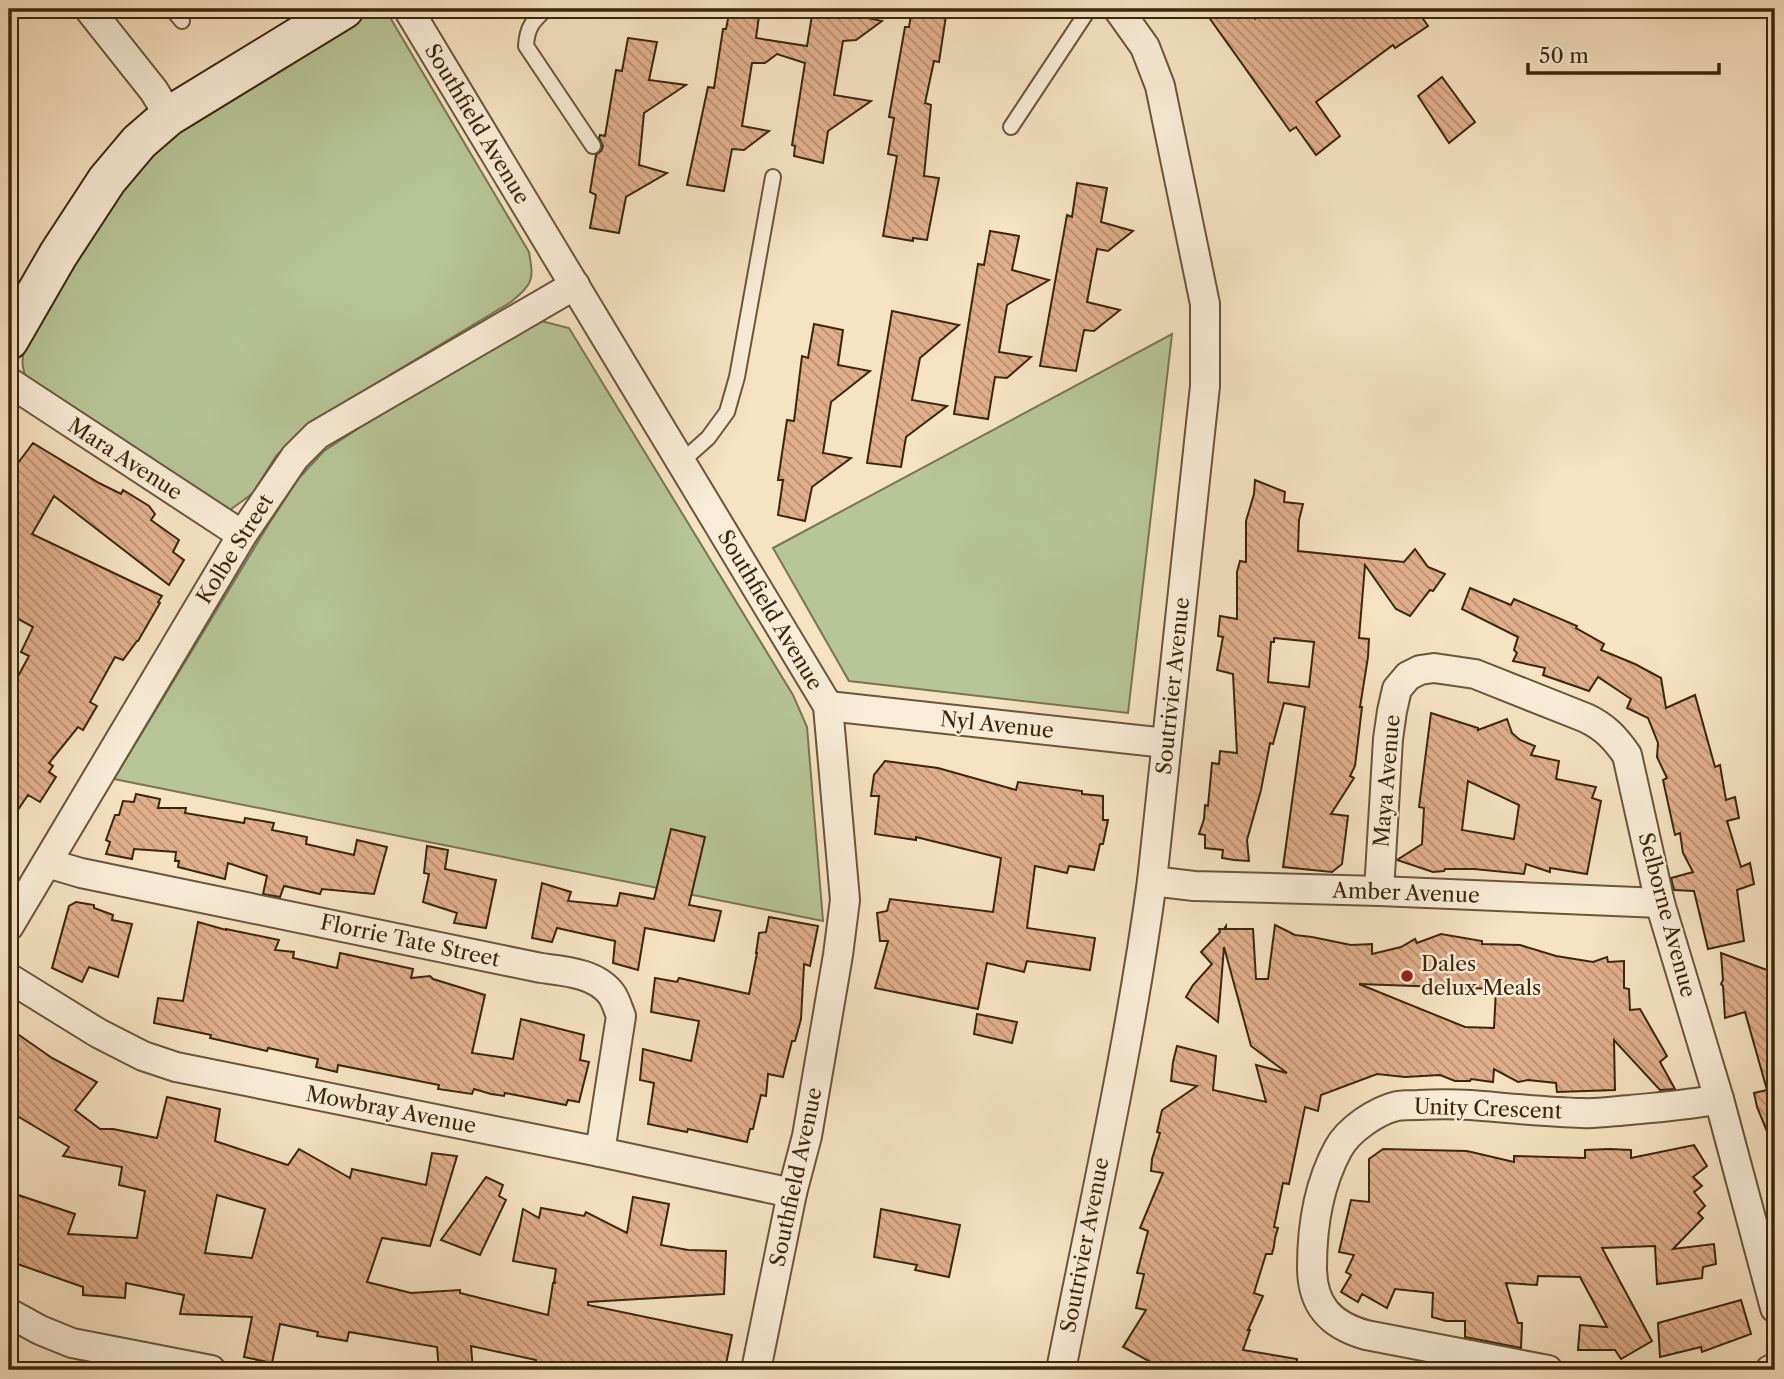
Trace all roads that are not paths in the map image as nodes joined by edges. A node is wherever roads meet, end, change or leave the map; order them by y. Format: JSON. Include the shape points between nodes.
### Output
{"nodes":[{"id":1,"x":89,"y":9,"type":"edge"},
{"id":2,"x":172,"y":9,"type":"edge"},
{"id":3,"x":344,"y":9,"type":"edge"},
{"id":4,"x":408,"y":9,"type":"edge"},
{"id":5,"x":546,"y":9,"type":"edge"},
{"id":6,"x":1089,"y":9,"type":"edge"},
{"id":7,"x":1118,"y":9,"type":"edge"},
{"id":8,"x":182,"y":21,"type":"dead end"},
{"id":9,"x":169,"y":116,"type":"junction"},
{"id":10,"x":1011,"y":128,"type":"dead end"},
{"id":11,"x":593,"y":146,"type":"dead end"},
{"id":12,"x":773,"y":177,"type":"dead end"},
{"id":13,"x":575,"y":285,"type":"junction"},
{"id":14,"x":9,"y":340,"type":"edge"},
{"id":15,"x":9,"y":382,"type":"edge"},
{"id":16,"x":681,"y":462,"type":"junction"},
{"id":17,"x":242,"y":535,"type":"junction"},
{"id":18,"x":1409,"y":676,"type":"joint"},
{"id":19,"x":828,"y":706,"type":"junction"},
{"id":20,"x":1166,"y":743,"type":"junction"},
{"id":21,"x":47,"y":863,"type":"junction"},
{"id":22,"x":1152,"y":881,"type":"junction"},
{"id":23,"x":1379,"y":891,"type":"junction"},
{"id":24,"x":1660,"y":903,"type":"junction"},
{"id":25,"x":9,"y":926,"type":"edge"},
{"id":26,"x":9,"y":978,"type":"edge"},
{"id":27,"x":1719,"y":1099,"type":"junction"},
{"id":28,"x":600,"y":1152,"type":"junction"},
{"id":29,"x":792,"y":1193,"type":"junction"},
{"id":30,"x":1775,"y":1308,"type":"edge"},
{"id":31,"x":9,"y":1313,"type":"edge"},
{"id":32,"x":165,"y":1366,"type":"edge"},
{"id":33,"x":1508,"y":1366,"type":"edge"},
{"id":34,"x":1775,"y":1368,"type":"edge"},
{"id":35,"x":211,"y":1370,"type":"edge"},
{"id":36,"x":757,"y":1370,"type":"edge"},
{"id":37,"x":1060,"y":1370,"type":"edge"},
{"id":38,"x":1548,"y":1370,"type":"edge"},
{"id":39,"x":1770,"y":1370,"type":"edge"}],
"edges":[{"from":1,"to":9,"type":"street"},
{"from":2,"to":8,"type":"lane"},
{"from":3,"to":9,"type":"street"},
{"from":4,"to":13,"type":"street","name":"Southfield Avenue"},
{"from":5,"to":11,"type":"lane","via":[[526,34],[526,46]]},
{"from":6,"to":10,"type":"lane"},
{"from":7,"to":20,"type":"street","name":"Soutrivier Avenue","via":[[1144,47],[1160,86],[1205,304],[1204,400]]},
{"from":9,"to":14,"type":"street","via":[[107,180]]},
{"from":12,"to":16,"type":"lane","via":[[727,412],[708,438]]},
{"from":13,"to":16,"type":"street","name":"Southfield Avenue"},
{"from":13,"to":17,"type":"street","name":"Kolbe Street","via":[[317,435],[295,457]]},
{"from":15,"to":17,"type":"street","name":"Mara Avenue"},
{"from":16,"to":19,"type":"street","name":"Southfield Avenue"},
{"from":17,"to":21,"type":"street","name":"Kolbe Street"},
{"from":18,"to":23,"type":"street","name":"Maya Avenue","via":[[1397,690],[1391,711]]},
{"from":18,"to":24,"type":"street","name":"Selborne Avenue","via":[[1434,668],[1475,674],[1580,715],[1614,737],[1627,755]]},
{"from":19,"to":20,"type":"street","name":"Nyl Avenue"},
{"from":19,"to":29,"type":"street","name":"Southfield Avenue","via":[[845,900],[807,1136]]},
{"from":20,"to":22,"type":"street","name":"Soutrivier Avenue"},
{"from":21,"to":25,"type":"street","name":"Kolbe Street"},
{"from":21,"to":28,"type":"street","name":"Florrie Tate Street","via":[[592,979],[612,995],[621,1016]]},
{"from":22,"to":23,"type":"street","name":"Amber Avenue"},
{"from":22,"to":37,"type":"street","name":"Soutrivier Avenue","via":[[1125,1049]]},
{"from":23,"to":24,"type":"street","name":"Amber Avenue"},
{"from":24,"to":27,"type":"street","name":"Selborne Avenue"},
{"from":26,"to":28,"type":"street","name":"Mowbray Avenue","via":[[98,1034],[176,1067]]},
{"from":27,"to":30,"type":"street","name":"Selborne Avenue"},
{"from":27,"to":33,"type":"street","name":"Unity Crescent","via":[[1585,1113],[1438,1103],[1398,1106],[1350,1133],[1329,1170],[1314,1227],[1312,1278],[1317,1301],[1341,1326],[1366,1335]]},
{"from":28,"to":29,"type":"street","name":"Mowbray Avenue"},
{"from":29,"to":36,"type":"street","name":"Southfield Avenue"},
{"from":31,"to":32,"type":"street","via":[[72,1343]]},
{"from":32,"to":35,"type":"street"},
{"from":33,"to":38,"type":"street","name":"Unity Crescent"},
{"from":34,"to":39,"type":"street"}]}
